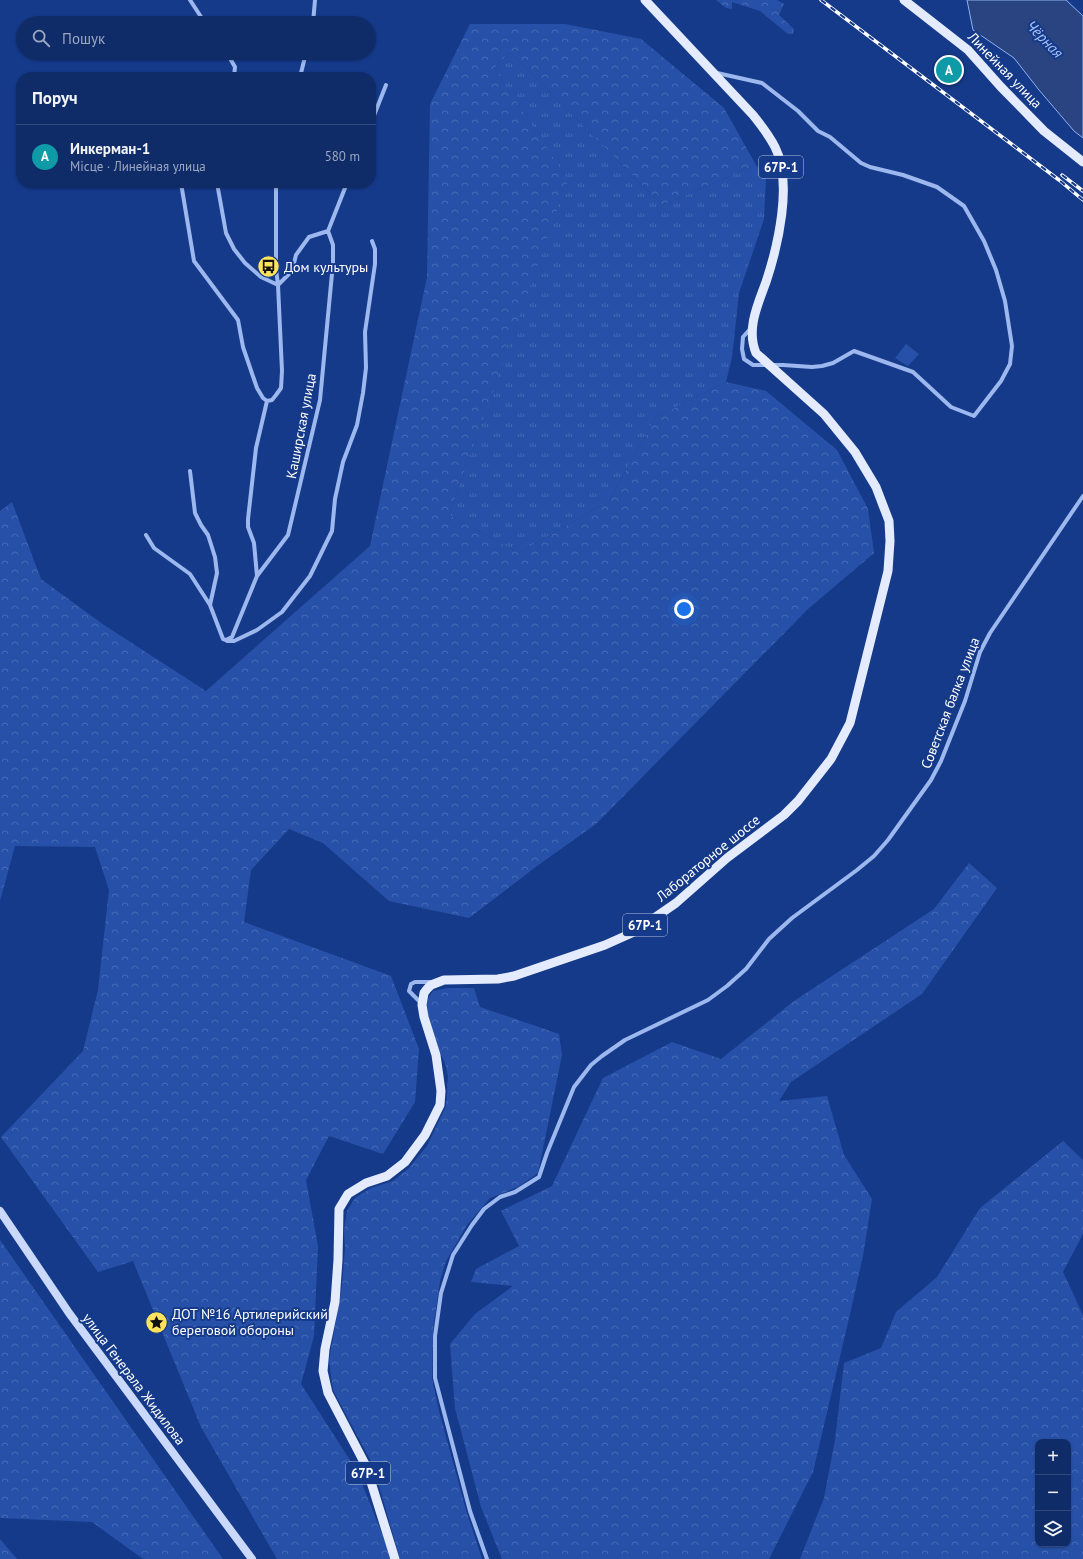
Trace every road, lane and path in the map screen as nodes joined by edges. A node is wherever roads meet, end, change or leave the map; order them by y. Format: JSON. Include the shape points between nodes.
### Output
{"nodes":[{"id":1,"x":190,"y":0,"type":"edge"},
{"id":2,"x":315,"y":0,"type":"edge"},
{"id":3,"x":645,"y":0,"type":"edge"},
{"id":4,"x":904,"y":0,"type":"edge"},
{"id":5,"x":200,"y":16,"type":"edge"},
{"id":6,"x":314,"y":16,"type":"edge"},
{"id":7,"x":231,"y":60,"type":"edge"},
{"id":8,"x":304,"y":60,"type":"edge"},
{"id":9,"x":234,"y":72,"type":"edge"},
{"id":10,"x":301,"y":72,"type":"edge"},
{"id":11,"x":713,"y":72,"type":"junction"},
{"id":12,"x":386,"y":85,"type":"dead end"},
{"id":13,"x":376,"y":110,"type":"edge"},
{"id":14,"x":1083,"y":162,"type":"edge"},
{"id":15,"x":182,"y":188,"type":"edge"},
{"id":16,"x":218,"y":188,"type":"edge"},
{"id":17,"x":276,"y":188,"type":"edge"},
{"id":18,"x":345,"y":188,"type":"edge"},
{"id":19,"x":328,"y":230,"type":"junction"},
{"id":20,"x":372,"y":241,"type":"dead end"},
{"id":21,"x":278,"y":285,"type":"junction"},
{"id":22,"x":754,"y":324,"type":"junction"},
{"id":23,"x":769,"y":365,"type":"junction"},
{"id":24,"x":268,"y":400,"type":"junction"},
{"id":25,"x":190,"y":471,"type":"dead end"},
{"id":26,"x":1083,"y":496,"type":"edge"},
{"id":27,"x":146,"y":534,"type":"dead end"},
{"id":28,"x":258,"y":576,"type":"junction"},
{"id":29,"x":210,"y":606,"type":"junction"},
{"id":30,"x":226,"y":640,"type":"junction"},
{"id":31,"x":438,"y":982,"type":"junction"},
{"id":32,"x":422,"y":1005,"type":"junction"},
{"id":33,"x":0,"y":1211,"type":"edge"},
{"id":34,"x":252,"y":1559,"type":"edge"},
{"id":35,"x":395,"y":1559,"type":"edge"},
{"id":36,"x":487,"y":1559,"type":"edge"}],
"edges":[{"from":1,"to":5,"type":"street"},
{"from":2,"to":6,"type":"street"},
{"from":3,"to":11,"type":"main road","number":"67Р-1"},
{"from":4,"to":14,"type":"main road","name":"Линейная улица","via":[[968,50],[1044,131]]},
{"from":7,"to":9,"type":"street"},
{"from":8,"to":10,"type":"street"},
{"from":11,"to":22,"type":"main road","number":"67Р-1","via":[[767,133],[776,148],[782,170],[783,198],[775,249],[758,302]]},
{"from":11,"to":23,"type":"street","via":[[762,83],[798,111],[818,131],[830,137],[861,163],[937,187],[964,206],[984,241],[1005,301],[1012,346],[1010,364],[1001,381],[974,416],[951,407],[913,372],[854,351],[833,363],[812,368]]},
{"from":12,"to":13,"type":"street"},
{"from":15,"to":24,"type":"street","via":[[194,261],[238,320],[243,347],[257,388],[263,398]]},
{"from":16,"to":21,"type":"street","via":[[226,233],[234,249],[261,277]]},
{"from":17,"to":21,"type":"street"},
{"from":18,"to":19,"type":"street"},
{"from":19,"to":21,"type":"street","via":[[309,237],[296,255],[292,271]]},
{"from":19,"to":28,"type":"street","name":"Каширская улица","via":[[333,245],[333,262],[320,400],[288,535]]},
{"from":20,"to":30,"type":"street","via":[[375,264],[366,332],[366,368],[357,425],[343,462],[335,499],[332,531],[310,576],[282,612],[257,630],[234,641]]},
{"from":21,"to":24,"type":"street","via":[[281,388],[272,400]]},
{"from":22,"to":23,"type":"main road","number":"67Р-1","via":[[752,344],[756,353]]},
{"from":22,"to":23,"type":"street","via":[[743,337],[742,354],[744,359],[754,365]]},
{"from":23,"to":31,"type":"main road","name":"Лабораторное шоссе","number":"67Р-1","via":[[824,414],[855,452],[876,487],[889,521],[888,571],[850,723],[831,759],[784,815],[727,858],[676,903],[634,932],[605,945],[514,976]]},
{"from":24,"to":28,"type":"street","via":[[256,448],[248,519]]},
{"from":25,"to":29,"type":"street","via":[[195,513],[208,535],[216,557],[217,573]]},
{"from":26,"to":36,"type":"street","name":"Советская балка улица","via":[[990,633],[980,652],[942,761],[888,840],[874,856],[786,924],[769,940],[746,969],[727,986],[708,1000],[625,1040],[591,1065],[574,1087],[539,1178],[515,1192],[500,1197],[484,1209],[453,1255],[441,1292],[435,1378],[470,1511]]},
{"from":27,"to":29,"type":"street","via":[[154,548],[190,574]]},
{"from":28,"to":30,"type":"street","name":"Каширская улица","via":[[232,637]]},
{"from":29,"to":30,"type":"street","via":[[220,634],[223,640]]},
{"from":31,"to":32,"type":"main road","via":[[424,993]]},
{"from":31,"to":32,"type":"street","via":[[411,984],[409,991]]},
{"from":32,"to":35,"type":"main road","number":"67Р-1","via":[[436,1055],[441,1086],[440,1105],[425,1135],[405,1162],[387,1176],[366,1183],[348,1194],[339,1210],[335,1302],[323,1371],[328,1393],[366,1466]]},
{"from":33,"to":34,"type":"main road","name":"улица Генерала Жидилова","via":[[69,1313]]}]}
